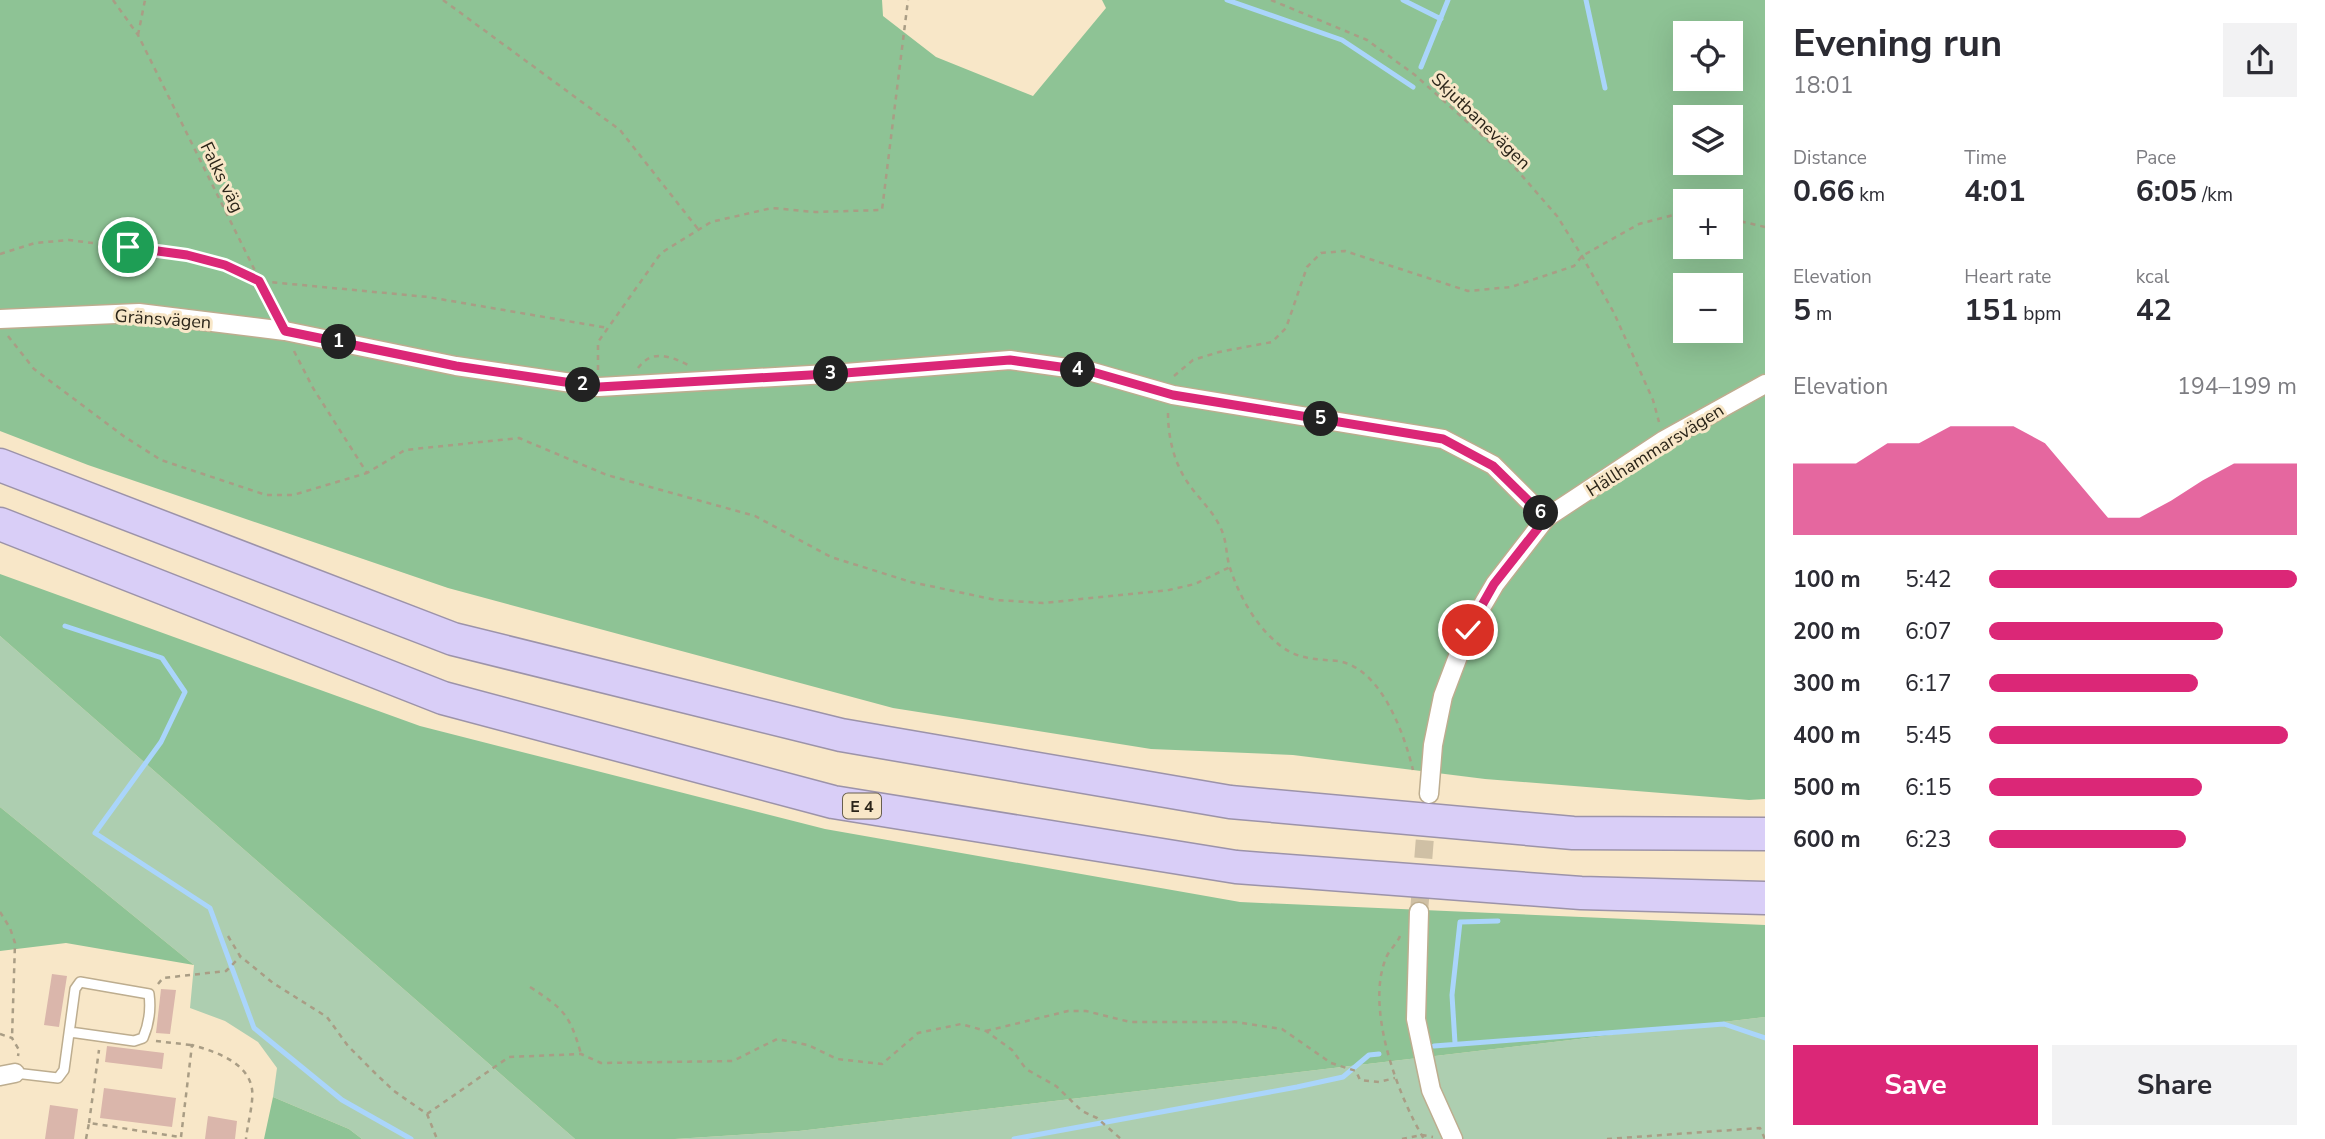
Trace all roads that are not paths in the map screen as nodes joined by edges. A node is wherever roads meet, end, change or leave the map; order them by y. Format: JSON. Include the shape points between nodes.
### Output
{"nodes":[{"id":1,"x":2,"y":326,"type":"edge"},
{"id":2,"x":1765,"y":384,"type":"edge"},
{"id":3,"x":0,"y":465,"type":"edge"},
{"id":4,"x":1546,"y":518,"type":"junction"},
{"id":5,"x":0,"y":524,"type":"edge"},
{"id":6,"x":1429,"y":794,"type":"tunnel mouth"},
{"id":7,"x":1765,"y":834,"type":"edge"},
{"id":8,"x":1765,"y":898,"type":"edge"},
{"id":9,"x":1419,"y":912,"type":"tunnel mouth"},
{"id":10,"x":70,"y":1032,"type":"junction"},
{"id":11,"x":8,"y":1074,"type":"edge"},
{"id":12,"x":1453,"y":1139,"type":"edge"}],
"edges":[{"from":1,"to":4,"type":"street","name":"Gränsvägen","via":[[139,313],[285,331],[456,366],[599,387],[1010,360],[1089,371],[1173,395],[1443,439],[1493,466]]},
{"from":2,"to":4,"type":"street","name":"Hällhammarsvägen","via":[[1664,440]]},
{"from":3,"to":7,"type":"highway","via":[[453,639],[841,735],[1230,802],[1573,833]]},
{"from":4,"to":6,"type":"street","name":"Hällhammarsvägen","via":[[1494,584],[1468,630],[1443,696]]},
{"from":5,"to":8,"type":"highway","number":"E 4","via":[[443,698],[834,802],[1236,867],[1581,893]]},
{"from":9,"to":12,"type":"street","via":[[1416,1019],[1431,1090]]},
{"from":10,"to":10,"type":"lane","via":[[134,1041],[143,1038],[149,995],[80,982],[75,989]]},
{"from":10,"to":11,"type":"lane","via":[[64,1070],[58,1078]]}]}
